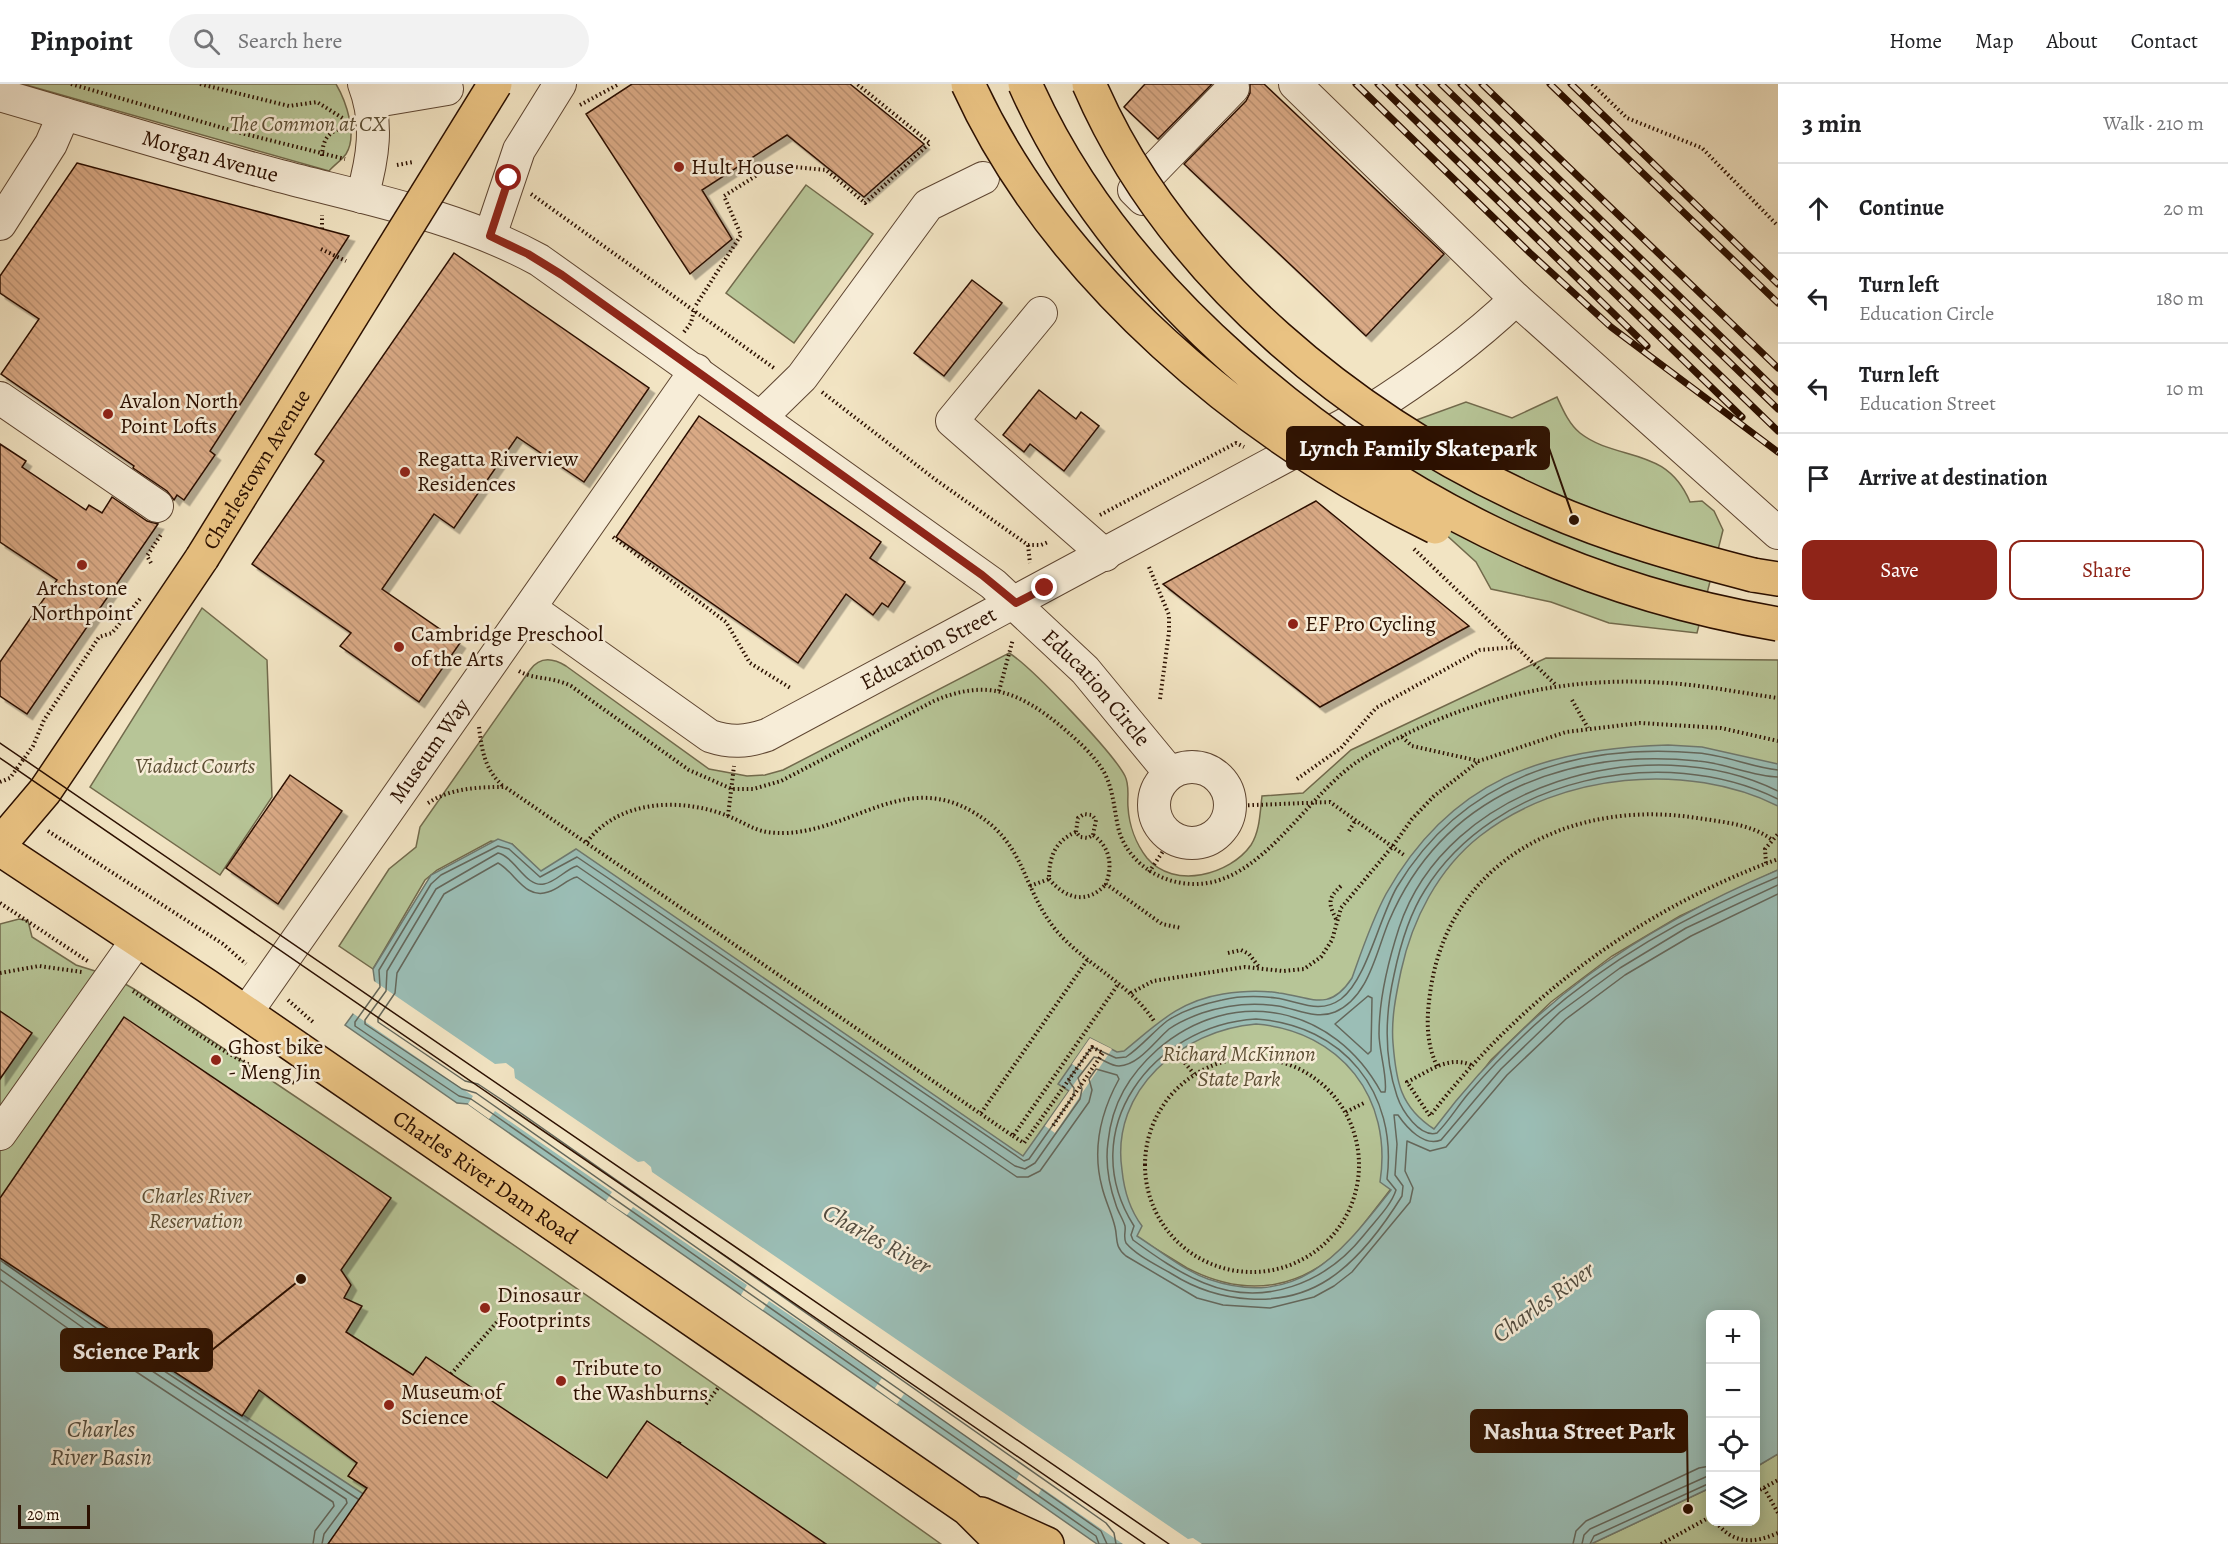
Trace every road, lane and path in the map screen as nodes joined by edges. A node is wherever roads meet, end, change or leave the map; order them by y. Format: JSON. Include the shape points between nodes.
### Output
{"nodes":[{"id":1,"x":200,"y":84,"type":"edge"},
{"id":2,"x":495,"y":84,"type":"edge"},
{"id":3,"x":619,"y":84,"type":"edge"},
{"id":4,"x":857,"y":84,"type":"edge"},
{"id":5,"x":969,"y":84,"type":"edge"},
{"id":6,"x":1025,"y":84,"type":"edge"},
{"id":7,"x":1089,"y":84,"type":"edge"},
{"id":8,"x":1295,"y":84,"type":"edge"},
{"id":9,"x":1592,"y":84,"type":"edge"},
{"id":10,"x":1233,"y":88,"type":"dead end"},
{"id":11,"x":447,"y":89,"type":"dead end"},
{"id":12,"x":566,"y":94,"type":"edge"},
{"id":13,"x":0,"y":95,"type":"edge"},
{"id":14,"x":67,"y":99,"type":"edge"},
{"id":15,"x":362,"y":103,"type":"edge"},
{"id":16,"x":342,"y":118,"type":"dead end"},
{"id":17,"x":322,"y":154,"type":"junction"},
{"id":18,"x":349,"y":160,"type":"dead end"},
{"id":19,"x":421,"y":161,"type":"dead end"},
{"id":20,"x":389,"y":166,"type":"dead end"},
{"id":21,"x":509,"y":178,"type":"junction"},
{"id":22,"x":983,"y":178,"type":"dead end"},
{"id":23,"x":362,"y":197,"type":"junction"},
{"id":24,"x":322,"y":208,"type":"dead end"},
{"id":25,"x":421,"y":212,"type":"joint"},
{"id":26,"x":0,"y":224,"type":"edge"},
{"id":27,"x":1778,"y":226,"type":"edge"},
{"id":28,"x":322,"y":229,"type":"dead end"},
{"id":29,"x":490,"y":236,"type":"junction"},
{"id":30,"x":321,"y":249,"type":"dead end"},
{"id":31,"x":346,"y":261,"type":"dead end"},
{"id":32,"x":1516,"y":299,"type":"junction"},
{"id":33,"x":695,"y":307,"type":"junction"},
{"id":34,"x":1041,"y":313,"type":"dead end"},
{"id":35,"x":691,"y":323,"type":"dead end"},
{"id":36,"x":696,"y":370,"type":"junction"},
{"id":37,"x":802,"y":377,"type":"junction"},
{"id":38,"x":0,"y":398,"type":"edge"},
{"id":39,"x":1366,"y":413,"type":"junction"},
{"id":40,"x":760,"y":417,"type":"junction"},
{"id":41,"x":1252,"y":452,"type":"dead end"},
{"id":42,"x":161,"y":517,"type":"joint"},
{"id":43,"x":1075,"y":528,"type":"junction"},
{"id":44,"x":608,"y":533,"type":"dead end"},
{"id":45,"x":1778,"y":533,"type":"edge"},
{"id":46,"x":1028,"y":545,"type":"junction"},
{"id":47,"x":1412,"y":547,"type":"dead end"},
{"id":48,"x":1105,"y":555,"type":"junction"},
{"id":49,"x":151,"y":563,"type":"dead end"},
{"id":50,"x":1031,"y":567,"type":"dead end"},
{"id":51,"x":1149,"y":567,"type":"dead end"},
{"id":52,"x":1770,"y":576,"type":"edge"},
{"id":53,"x":1016,"y":603,"type":"junction"},
{"id":54,"x":530,"y":608,"type":"junction"},
{"id":55,"x":1708,"y":611,"type":"junction"},
{"id":56,"x":1778,"y":624,"type":"edge"},
{"id":57,"x":99,"y":637,"type":"dead end"},
{"id":58,"x":1014,"y":638,"type":"dead end"},
{"id":59,"x":1516,"y":647,"type":"junction"},
{"id":60,"x":515,"y":669,"type":"dead end"},
{"id":61,"x":1556,"y":685,"type":"junction"},
{"id":62,"x":792,"y":689,"type":"dead end"},
{"id":63,"x":999,"y":691,"type":"junction"},
{"id":64,"x":1778,"y":698,"type":"edge"},
{"id":65,"x":1160,"y":699,"type":"dead end"},
{"id":66,"x":1572,"y":700,"type":"dead end"},
{"id":67,"x":478,"y":722,"type":"dead end"},
{"id":68,"x":1588,"y":728,"type":"junction"},
{"id":69,"x":1402,"y":737,"type":"junction"},
{"id":70,"x":1778,"y":741,"type":"edge"},
{"id":71,"x":1479,"y":761,"type":"junction"},
{"id":72,"x":734,"y":764,"type":"dead end"},
{"id":73,"x":1170,"y":773,"type":"junction"},
{"id":74,"x":1297,"y":779,"type":"dead end"},
{"id":75,"x":2,"y":782,"type":"edge"},
{"id":76,"x":504,"y":788,"type":"junction"},
{"id":77,"x":732,"y":789,"type":"junction"},
{"id":78,"x":1312,"y":802,"type":"junction"},
{"id":79,"x":424,"y":806,"type":"dead end"},
{"id":80,"x":1230,"y":806,"type":"junction"},
{"id":81,"x":728,"y":816,"type":"junction"},
{"id":82,"x":1355,"y":821,"type":"junction"},
{"id":83,"x":1349,"y":831,"type":"dead end"},
{"id":84,"x":1076,"y":832,"type":"junction"},
{"id":85,"x":1778,"y":834,"type":"edge"},
{"id":86,"x":1093,"y":835,"type":"junction"},
{"id":87,"x":1172,"y":838,"type":"junction"},
{"id":88,"x":1771,"y":839,"type":"junction"},
{"id":89,"x":587,"y":842,"type":"junction"},
{"id":90,"x":0,"y":844,"type":"edge"},
{"id":91,"x":1392,"y":847,"type":"junction"},
{"id":92,"x":0,"y":849,"type":"edge"},
{"id":93,"x":82,"y":852,"type":"dead end"},
{"id":94,"x":1404,"y":855,"type":"dead end"},
{"id":95,"x":1778,"y":859,"type":"edge"},
{"id":96,"x":1766,"y":863,"type":"junction"},
{"id":97,"x":1149,"y":872,"type":"junction"},
{"id":98,"x":1049,"y":879,"type":"junction"},
{"id":99,"x":1106,"y":884,"type":"junction"},
{"id":100,"x":1030,"y":886,"type":"junction"},
{"id":101,"x":1341,"y":886,"type":"dead end"},
{"id":102,"x":0,"y":903,"type":"edge"},
{"id":103,"x":1337,"y":920,"type":"junction"},
{"id":104,"x":1181,"y":928,"type":"dead end"},
{"id":105,"x":137,"y":940,"type":"junction"},
{"id":106,"x":222,"y":944,"type":"dead end"},
{"id":107,"x":1228,"y":953,"type":"dead end"},
{"id":108,"x":1088,"y":959,"type":"junction"},
{"id":109,"x":1259,"y":968,"type":"junction"},
{"id":110,"x":0,"y":973,"type":"edge"},
{"id":111,"x":100,"y":974,"type":"junction"},
{"id":112,"x":1119,"y":983,"type":"junction"},
{"id":113,"x":1131,"y":993,"type":"junction"},
{"id":114,"x":246,"y":1013,"type":"junction"},
{"id":115,"x":1154,"y":1021,"type":"dead end"},
{"id":116,"x":1179,"y":1056,"type":"dead end"},
{"id":117,"x":1472,"y":1065,"type":"junction"},
{"id":118,"x":1437,"y":1066,"type":"junction"},
{"id":119,"x":1194,"y":1074,"type":"junction"},
{"id":120,"x":276,"y":1078,"type":"dead end"},
{"id":121,"x":1364,"y":1103,"type":"dead end"},
{"id":122,"x":1346,"y":1112,"type":"junction"},
{"id":123,"x":981,"y":1113,"type":"junction"},
{"id":124,"x":1052,"y":1127,"type":"dead end"},
{"id":125,"x":0,"y":1134,"type":"edge"},
{"id":126,"x":1013,"y":1136,"type":"junction"},
{"id":127,"x":504,"y":1314,"type":"dead end"},
{"id":128,"x":451,"y":1374,"type":"dead end"},
{"id":129,"x":718,"y":1388,"type":"dead end"},
{"id":130,"x":706,"y":1404,"type":"dead end"},
{"id":131,"x":1778,"y":1480,"type":"edge"},
{"id":132,"x":1764,"y":1488,"type":"junction"},
{"id":133,"x":1760,"y":1490,"type":"edge"},
{"id":134,"x":968,"y":1509,"type":"junction"},
{"id":135,"x":1778,"y":1513,"type":"edge"},
{"id":136,"x":1706,"y":1519,"type":"edge"},
{"id":137,"x":1721,"y":1526,"type":"edge"},
{"id":138,"x":1778,"y":1533,"type":"edge"},
{"id":139,"x":1003,"y":1544,"type":"edge"},
{"id":140,"x":1047,"y":1544,"type":"edge"},
{"id":141,"x":1661,"y":1544,"type":"edge"}],
"edges":[{"from":1,"to":16,"type":"path","via":[[289,106],[317,102]]},
{"from":2,"to":90,"type":"main road","name":"Charlestown Avenue","bridge":true,"via":[[202,558],[45,791]]},
{"from":3,"to":12,"type":"path","via":[[581,105]]},
{"from":4,"to":33,"type":"path","via":[[930,143],[865,204],[826,170],[773,165],[724,196],[741,235]]},
{"from":5,"to":55,"type":"main road","bridge":true,"via":[[1018,174],[1072,246],[1192,367],[1305,454],[1392,506],[1490,550],[1587,583]]},
{"from":6,"to":55,"type":"main road","bridge":true,"via":[[1074,179],[1131,254],[1224,350],[1321,432],[1429,501],[1516,545],[1626,588]]},
{"from":7,"to":52,"type":"main road","bridge":true,"via":[[1136,171],[1198,255],[1272,330],[1354,397],[1427,446],[1545,508],[1666,551]]},
{"from":8,"to":32,"type":"street"},
{"from":9,"to":27,"type":"path","via":[[1627,118],[1702,148]]},
{"from":10,"to":39,"type":"street","via":[[1134,190]]},
{"from":11,"to":15,"type":"street"},
{"from":12,"to":21,"type":"street","via":[[523,142]]},
{"from":13,"to":14,"type":"street","name":"Morgan Avenue"},
{"from":14,"to":17,"type":"path","via":[[237,132]]},
{"from":14,"to":23,"type":"street","name":"Morgan Avenue"},
{"from":14,"to":26,"type":"street","via":[[51,144]]},
{"from":15,"to":17,"type":"path","via":[[329,133]]},
{"from":15,"to":23,"type":"street","via":[[374,118],[374,144]]},
{"from":17,"to":18,"type":"path"},
{"from":19,"to":20,"type":"path"},
{"from":21,"to":29,"type":"street"},
{"from":21,"to":33,"type":"path"},
{"from":22,"to":37,"type":"street","via":[[928,205]]},
{"from":23,"to":25,"type":"street","name":"Morgan Avenue"},
{"from":24,"to":28,"type":"path"},
{"from":25,"to":29,"type":"street","name":"Education Circle"},
{"from":29,"to":36,"type":"street","name":"Education Circle","via":[[550,267]]},
{"from":30,"to":31,"type":"path"},
{"from":32,"to":39,"type":"street","name":"Education Street","via":[[1433,370]]},
{"from":32,"to":45,"type":"street"},
{"from":33,"to":35,"type":"path"},
{"from":33,"to":37,"type":"path","via":[[784,375]]},
{"from":34,"to":43,"type":"street","via":[[952,421]]},
{"from":36,"to":40,"type":"street","name":"Education Circle"},
{"from":36,"to":54,"type":"street","name":"Museum Way"},
{"from":37,"to":40,"type":"street"},
{"from":37,"to":46,"type":"path"},
{"from":38,"to":42,"type":"street"},
{"from":39,"to":48,"type":"street","name":"Education Street"},
{"from":40,"to":53,"type":"street","name":"Education Circle"},
{"from":41,"to":43,"type":"path","via":[[1236,442]]},
{"from":42,"to":49,"type":"path","via":[[147,556]]},
{"from":43,"to":46,"type":"path","via":[[1041,545]]},
{"from":43,"to":48,"type":"street"},
{"from":44,"to":62,"type":"path","via":[[726,622],[750,663]]},
{"from":46,"to":50,"type":"path"},
{"from":47,"to":59,"type":"path"},
{"from":48,"to":53,"type":"street","name":"Education Street"},
{"from":51,"to":65,"type":"path","via":[[1168,615]]},
{"from":53,"to":54,"type":"street","name":"Education Street","via":[[767,735],[735,742],[710,736]]},
{"from":53,"to":73,"type":"street","name":"Education Circle","via":[[1108,695]]},
{"from":54,"to":114,"type":"street","name":"Museum Way"},
{"from":55,"to":56,"type":"main road","bridge":true},
{"from":57,"to":75,"type":"path","via":[[44,720],[33,746],[12,776]]},
{"from":58,"to":63,"type":"path"},
{"from":59,"to":61,"type":"path"},
{"from":59,"to":74,"type":"path","via":[[1480,650],[1376,708],[1341,748]]},
{"from":60,"to":77,"type":"path","via":[[531,677],[552,678],[571,686],[689,770]]},
{"from":61,"to":64,"type":"path","via":[[1646,681]]},
{"from":61,"to":69,"type":"path","via":[[1461,709]]},
{"from":63,"to":77,"type":"path","via":[[971,689],[947,695],[781,781],[764,788]]},
{"from":63,"to":97,"type":"path","via":[[1048,716],[1096,760],[1108,783],[1122,837]]},
{"from":66,"to":68,"type":"path"},
{"from":67,"to":76,"type":"path","via":[[482,752],[491,775]]},
{"from":68,"to":70,"type":"path","via":[[1673,723],[1721,728]]},
{"from":68,"to":71,"type":"path","via":[[1542,738]]},
{"from":69,"to":71,"type":"path","via":[[1412,746]]},
{"from":69,"to":78,"type":"path","via":[[1344,771]]},
{"from":71,"to":91,"type":"path","via":[[1434,795]]},
{"from":72,"to":77,"type":"path"},
{"from":73,"to":80,"type":"street","via":[[1193,766],[1216,775],[1229,794]]},
{"from":73,"to":87,"type":"street","via":[[1155,794],[1153,806],[1162,829]]},
{"from":76,"to":79,"type":"path","via":[[460,790],[439,796]]},
{"from":76,"to":89,"type":"path"},
{"from":77,"to":81,"type":"path"},
{"from":78,"to":80,"type":"path"},
{"from":78,"to":82,"type":"path","via":[[1330,802]]},
{"from":78,"to":97,"type":"path","via":[[1277,840],[1225,878],[1189,884]]},
{"from":80,"to":87,"type":"street","via":[[1222,828],[1210,838],[1187,843]]},
{"from":81,"to":89,"type":"path","via":[[679,806],[644,807],[608,820]]},
{"from":81,"to":100,"type":"path","via":[[756,831],[784,833],[827,826],[892,800],[954,803],[981,817],[1006,837]]},
{"from":82,"to":83,"type":"path"},
{"from":82,"to":91,"type":"path"},
{"from":84,"to":86,"type":"path","via":[[1080,837]]},
{"from":84,"to":86,"type":"path","via":[[1078,818],[1092,815],[1096,820]]},
{"from":84,"to":98,"type":"path","via":[[1053,852]]},
{"from":85,"to":88,"type":"path"},
{"from":86,"to":99,"type":"path","via":[[1106,849],[1110,861]]},
{"from":87,"to":97,"type":"path"},
{"from":88,"to":96,"type":"path","via":[[1765,849]]},
{"from":88,"to":118,"type":"path","via":[[1735,825],[1676,815],[1640,814],[1565,826],[1516,853],[1487,876],[1466,901],[1437,956],[1427,1027]]},
{"from":89,"to":123,"type":"path"},
{"from":91,"to":94,"type":"path"},
{"from":91,"to":103,"type":"path","via":[[1348,897]]},
{"from":92,"to":105,"type":"main road","name":"Charles River Dam Road"},
{"from":93,"to":106,"type":"path"},
{"from":95,"to":96,"type":"path"},
{"from":96,"to":117,"type":"path","via":[[1664,911],[1589,959],[1537,1000]]},
{"from":98,"to":99,"type":"path","via":[[1066,895],[1076,898],[1098,893]]},
{"from":98,"to":100,"type":"path"},
{"from":99,"to":104,"type":"path","via":[[1162,924]]},
{"from":100,"to":108,"type":"path","via":[[1054,928]]},
{"from":101,"to":103,"type":"path","via":[[1331,895],[1329,905]]},
{"from":102,"to":111,"type":"path"},
{"from":103,"to":109,"type":"path","via":[[1332,940],[1321,957],[1304,969]]},
{"from":105,"to":111,"type":"street"},
{"from":105,"to":114,"type":"main road","name":"Charles River Dam Road"},
{"from":107,"to":109,"type":"path","via":[[1241,950]]},
{"from":108,"to":112,"type":"path"},
{"from":108,"to":123,"type":"path"},
{"from":109,"to":113,"type":"path","via":[[1153,981]]},
{"from":110,"to":111,"type":"path","via":[[39,966]]},
{"from":111,"to":120,"type":"path"},
{"from":111,"to":125,"type":"street"},
{"from":112,"to":113,"type":"path"},
{"from":112,"to":126,"type":"path"},
{"from":113,"to":115,"type":"path"},
{"from":114,"to":134,"type":"main road","name":"Charles River Dam Road"},
{"from":116,"to":119,"type":"path"},
{"from":117,"to":118,"type":"path","via":[[1459,1061]]},
{"from":117,"to":118,"type":"path","via":[[1430,1116],[1407,1082]]},
{"from":119,"to":122,"type":"path","via":[[1241,1058],[1274,1061],[1312,1076]]},
{"from":119,"to":122,"type":"path","via":[[1162,1107],[1147,1141],[1144,1168],[1149,1196],[1160,1221],[1178,1243],[1200,1259],[1226,1269],[1254,1272],[1281,1268],[1329,1241],[1346,1218],[1356,1193],[1356,1138]]},
{"from":121,"to":122,"type":"path"},
{"from":123,"to":126,"type":"path"},
{"from":124,"to":126,"type":"path","via":[[1103,1053],[1092,1047],[1024,1143]]},
{"from":127,"to":128,"type":"path"},
{"from":129,"to":130,"type":"path"},
{"from":131,"to":132,"type":"path"},
{"from":132,"to":133,"type":"path"},
{"from":132,"to":135,"type":"path"},
{"from":134,"to":139,"type":"main road","name":"Charles River Dam Road"},
{"from":134,"to":140,"type":"main road","name":"Charles River Dam Road"},
{"from":136,"to":141,"type":"path"},
{"from":137,"to":138,"type":"path","via":[[1736,1540],[1756,1542]]}]}
